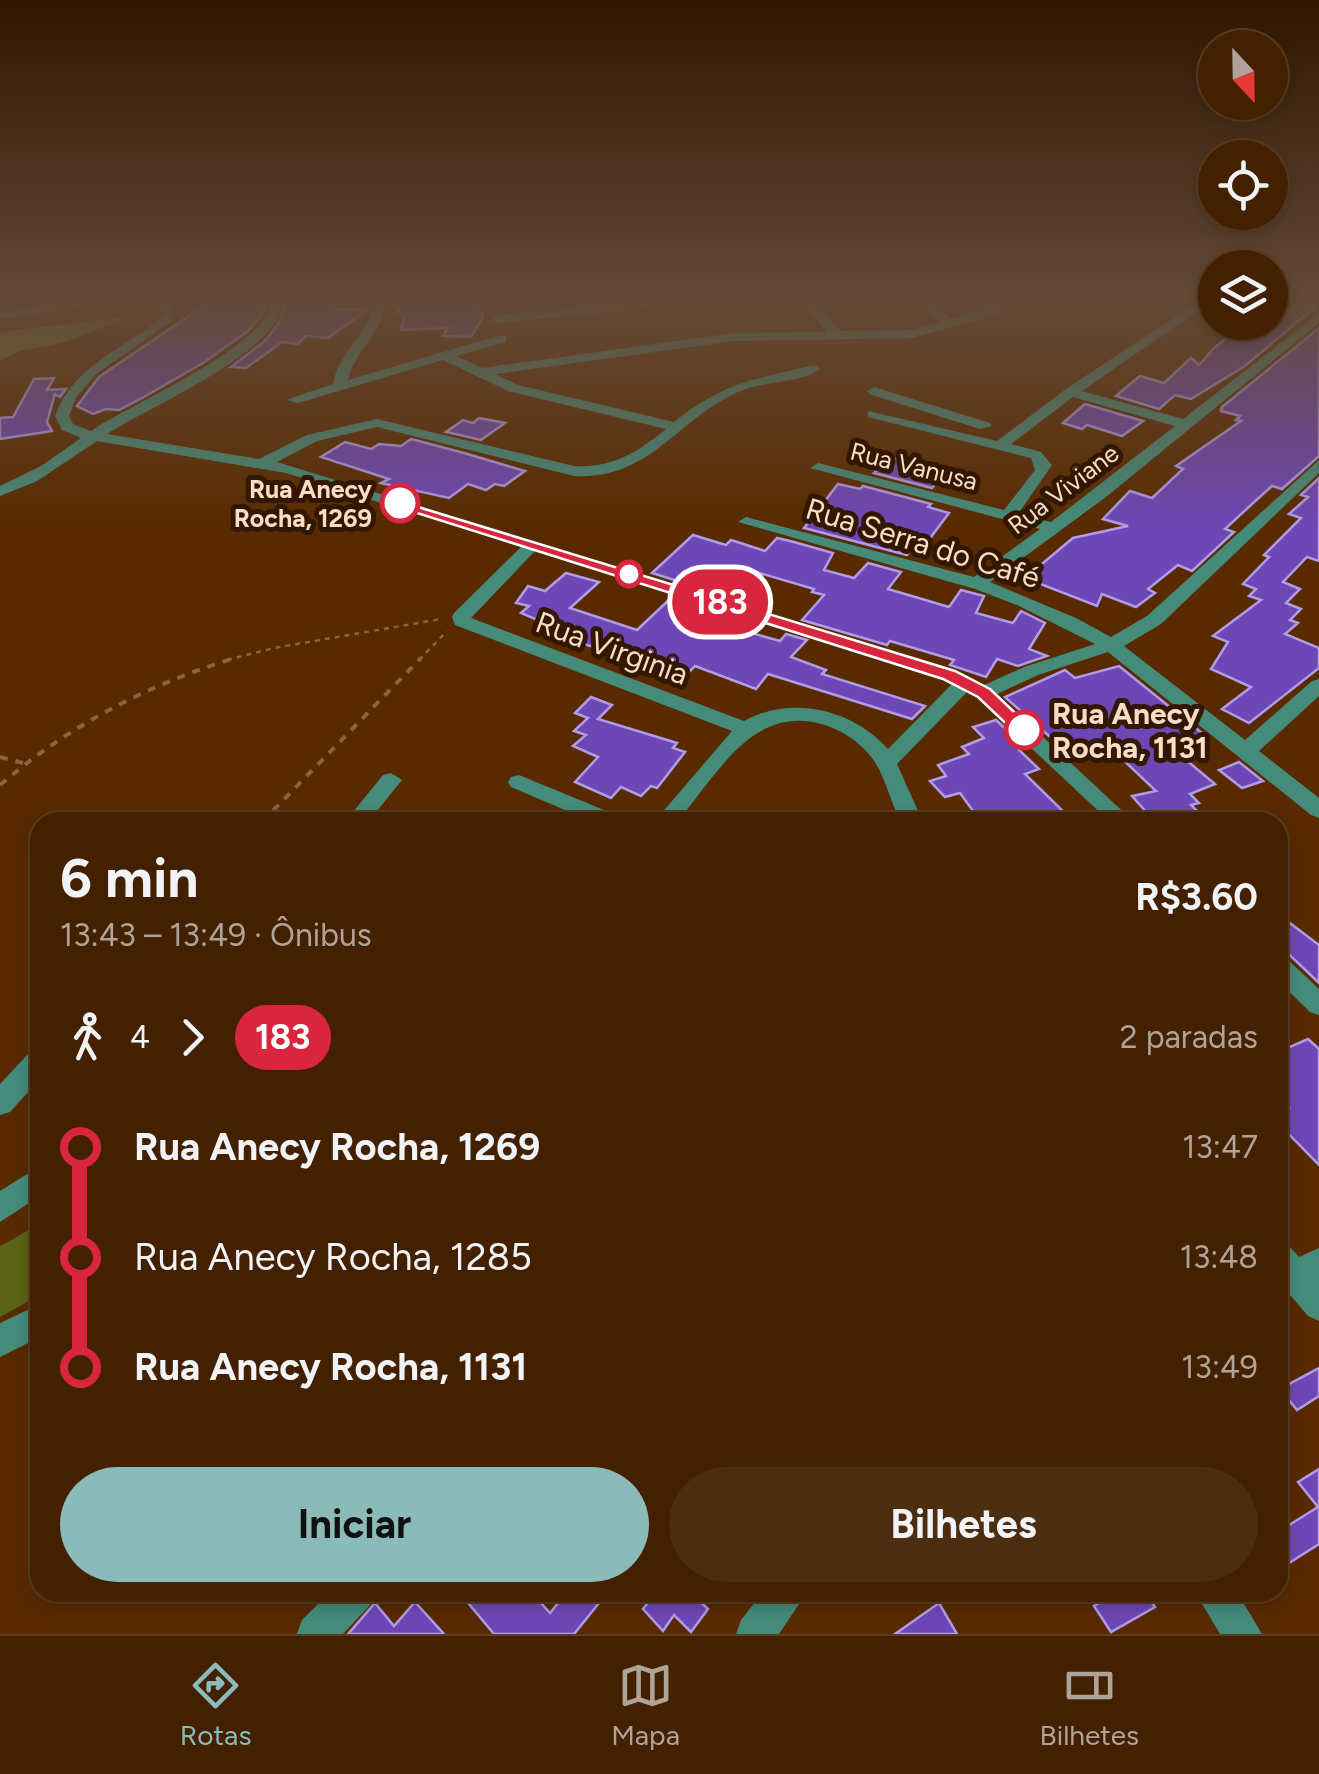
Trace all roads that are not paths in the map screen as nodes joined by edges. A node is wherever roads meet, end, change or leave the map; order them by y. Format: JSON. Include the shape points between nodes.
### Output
{"nodes":[{"id":1,"x":87,"y":375,"type":"edge"},
{"id":2,"x":200,"y":375,"type":"edge"},
{"id":3,"x":340,"y":375,"type":"edge"},
{"id":4,"x":378,"y":375,"type":"edge"},
{"id":5,"x":482,"y":375,"type":"edge"},
{"id":6,"x":787,"y":375,"type":"edge"},
{"id":7,"x":1096,"y":375,"type":"edge"},
{"id":8,"x":1248,"y":375,"type":"edge"},
{"id":9,"x":340,"y":388,"type":"junction"},
{"id":10,"x":874,"y":391,"type":"dead end"},
{"id":11,"x":1071,"y":392,"type":"junction"},
{"id":12,"x":293,"y":400,"type":"dead end"},
{"id":13,"x":874,"y":414,"type":"dead end"},
{"id":14,"x":1187,"y":425,"type":"junction"},
{"id":15,"x":677,"y":427,"type":"junction"},
{"id":16,"x":94,"y":436,"type":"junction"},
{"id":17,"x":1007,"y":440,"type":"junction"},
{"id":18,"x":264,"y":462,"type":"junction"},
{"id":19,"x":1319,"y":465,"type":"edge"},
{"id":20,"x":818,"y":468,"type":"dead end"},
{"id":21,"x":0,"y":491,"type":"edge"},
{"id":22,"x":1009,"y":516,"type":"junction"},
{"id":23,"x":746,"y":522,"type":"dead end"},
{"id":24,"x":1055,"y":528,"type":"junction"},
{"id":25,"x":532,"y":545,"type":"junction"},
{"id":26,"x":976,"y":584,"type":"junction"},
{"id":27,"x":1111,"y":645,"type":"junction"},
{"id":28,"x":1319,"y":685,"type":"edge"},
{"id":29,"x":975,"y":688,"type":"junction"},
{"id":30,"x":755,"y":724,"type":"junction"},
{"id":31,"x":1246,"y":751,"type":"junction"},
{"id":32,"x":886,"y":763,"type":"junction"},
{"id":33,"x":391,"y":780,"type":"dead end"},
{"id":34,"x":519,"y":782,"type":"dead end"},
{"id":35,"x":1319,"y":810,"type":"edge"},
{"id":36,"x":364,"y":812,"type":"edge"},
{"id":37,"x":590,"y":812,"type":"edge"},
{"id":38,"x":674,"y":812,"type":"edge"},
{"id":39,"x":908,"y":812,"type":"edge"},
{"id":40,"x":1112,"y":812,"type":"edge"},
{"id":41,"x":1288,"y":976,"type":"edge"},
{"id":42,"x":1319,"y":1005,"type":"edge"},
{"id":43,"x":30,"y":1070,"type":"edge"},
{"id":44,"x":0,"y":1102,"type":"edge"},
{"id":45,"x":30,"y":1187,"type":"edge"},
{"id":46,"x":0,"y":1208,"type":"edge"},
{"id":47,"x":1292,"y":1270,"type":"edge"},
{"id":48,"x":1319,"y":1304,"type":"edge"},
{"id":49,"x":30,"y":1325,"type":"edge"},
{"id":50,"x":0,"y":1341,"type":"edge"},
{"id":51,"x":346,"y":1602,"type":"edge"},
{"id":52,"x":780,"y":1602,"type":"edge"},
{"id":53,"x":1221,"y":1602,"type":"edge"},
{"id":54,"x":316,"y":1634,"type":"edge"},
{"id":55,"x":755,"y":1634,"type":"edge"},
{"id":56,"x":1242,"y":1634,"type":"edge"}],
"edges":[{"from":1,"to":16,"type":"street","via":[[68,398],[62,421]]},
{"from":2,"to":16,"type":"street"},
{"from":3,"to":9,"type":"street"},
{"from":4,"to":9,"type":"street"},
{"from":5,"to":15,"type":"street"},
{"from":6,"to":15,"type":"street","via":[[733,388]]},
{"from":7,"to":11,"type":"street"},
{"from":8,"to":14,"type":"street","name":"Rua Viviane"},
{"from":9,"to":12,"type":"street"},
{"from":10,"to":17,"type":"street"},
{"from":11,"to":14,"type":"street"},
{"from":11,"to":17,"type":"street"},
{"from":13,"to":17,"type":"street"},
{"from":14,"to":24,"type":"street","name":"Rua Viviane"},
{"from":15,"to":18,"type":"street","via":[[601,474],[378,423],[312,438]]},
{"from":16,"to":18,"type":"street"},
{"from":16,"to":21,"type":"street"},
{"from":17,"to":22,"type":"street","via":[[1044,464]]},
{"from":18,"to":25,"type":"street"},
{"from":19,"to":27,"type":"street","via":[[1174,603]]},
{"from":20,"to":22,"type":"street","name":"Rua Vanusa"},
{"from":22,"to":24,"type":"street","name":"Rua Vanusa"},
{"from":23,"to":26,"type":"street","name":"Rua Serra do Café"},
{"from":24,"to":26,"type":"street","name":"Rua Viviane"},
{"from":25,"to":29,"type":"street","via":[[802,626]]},
{"from":25,"to":30,"type":"street","name":"Rua Virginia","via":[[461,617],[469,627]]},
{"from":26,"to":27,"type":"street","name":"Rua Serra do Café"},
{"from":27,"to":29,"type":"street"},
{"from":27,"to":31,"type":"street","name":"Rua Serra do Café"},
{"from":28,"to":31,"type":"street"},
{"from":29,"to":32,"type":"street"},
{"from":29,"to":40,"type":"street"},
{"from":30,"to":32,"type":"street","via":[[834,718],[867,739]]},
{"from":30,"to":38,"type":"street"},
{"from":31,"to":35,"type":"street","name":"Rua Serra do Café"},
{"from":32,"to":39,"type":"street"},
{"from":33,"to":36,"type":"street"},
{"from":34,"to":37,"type":"street"},
{"from":41,"to":42,"type":"street"},
{"from":43,"to":44,"type":"street"},
{"from":45,"to":46,"type":"street"},
{"from":47,"to":48,"type":"street"},
{"from":49,"to":50,"type":"street"},
{"from":51,"to":54,"type":"street"},
{"from":52,"to":55,"type":"street"},
{"from":53,"to":56,"type":"street"}]}
